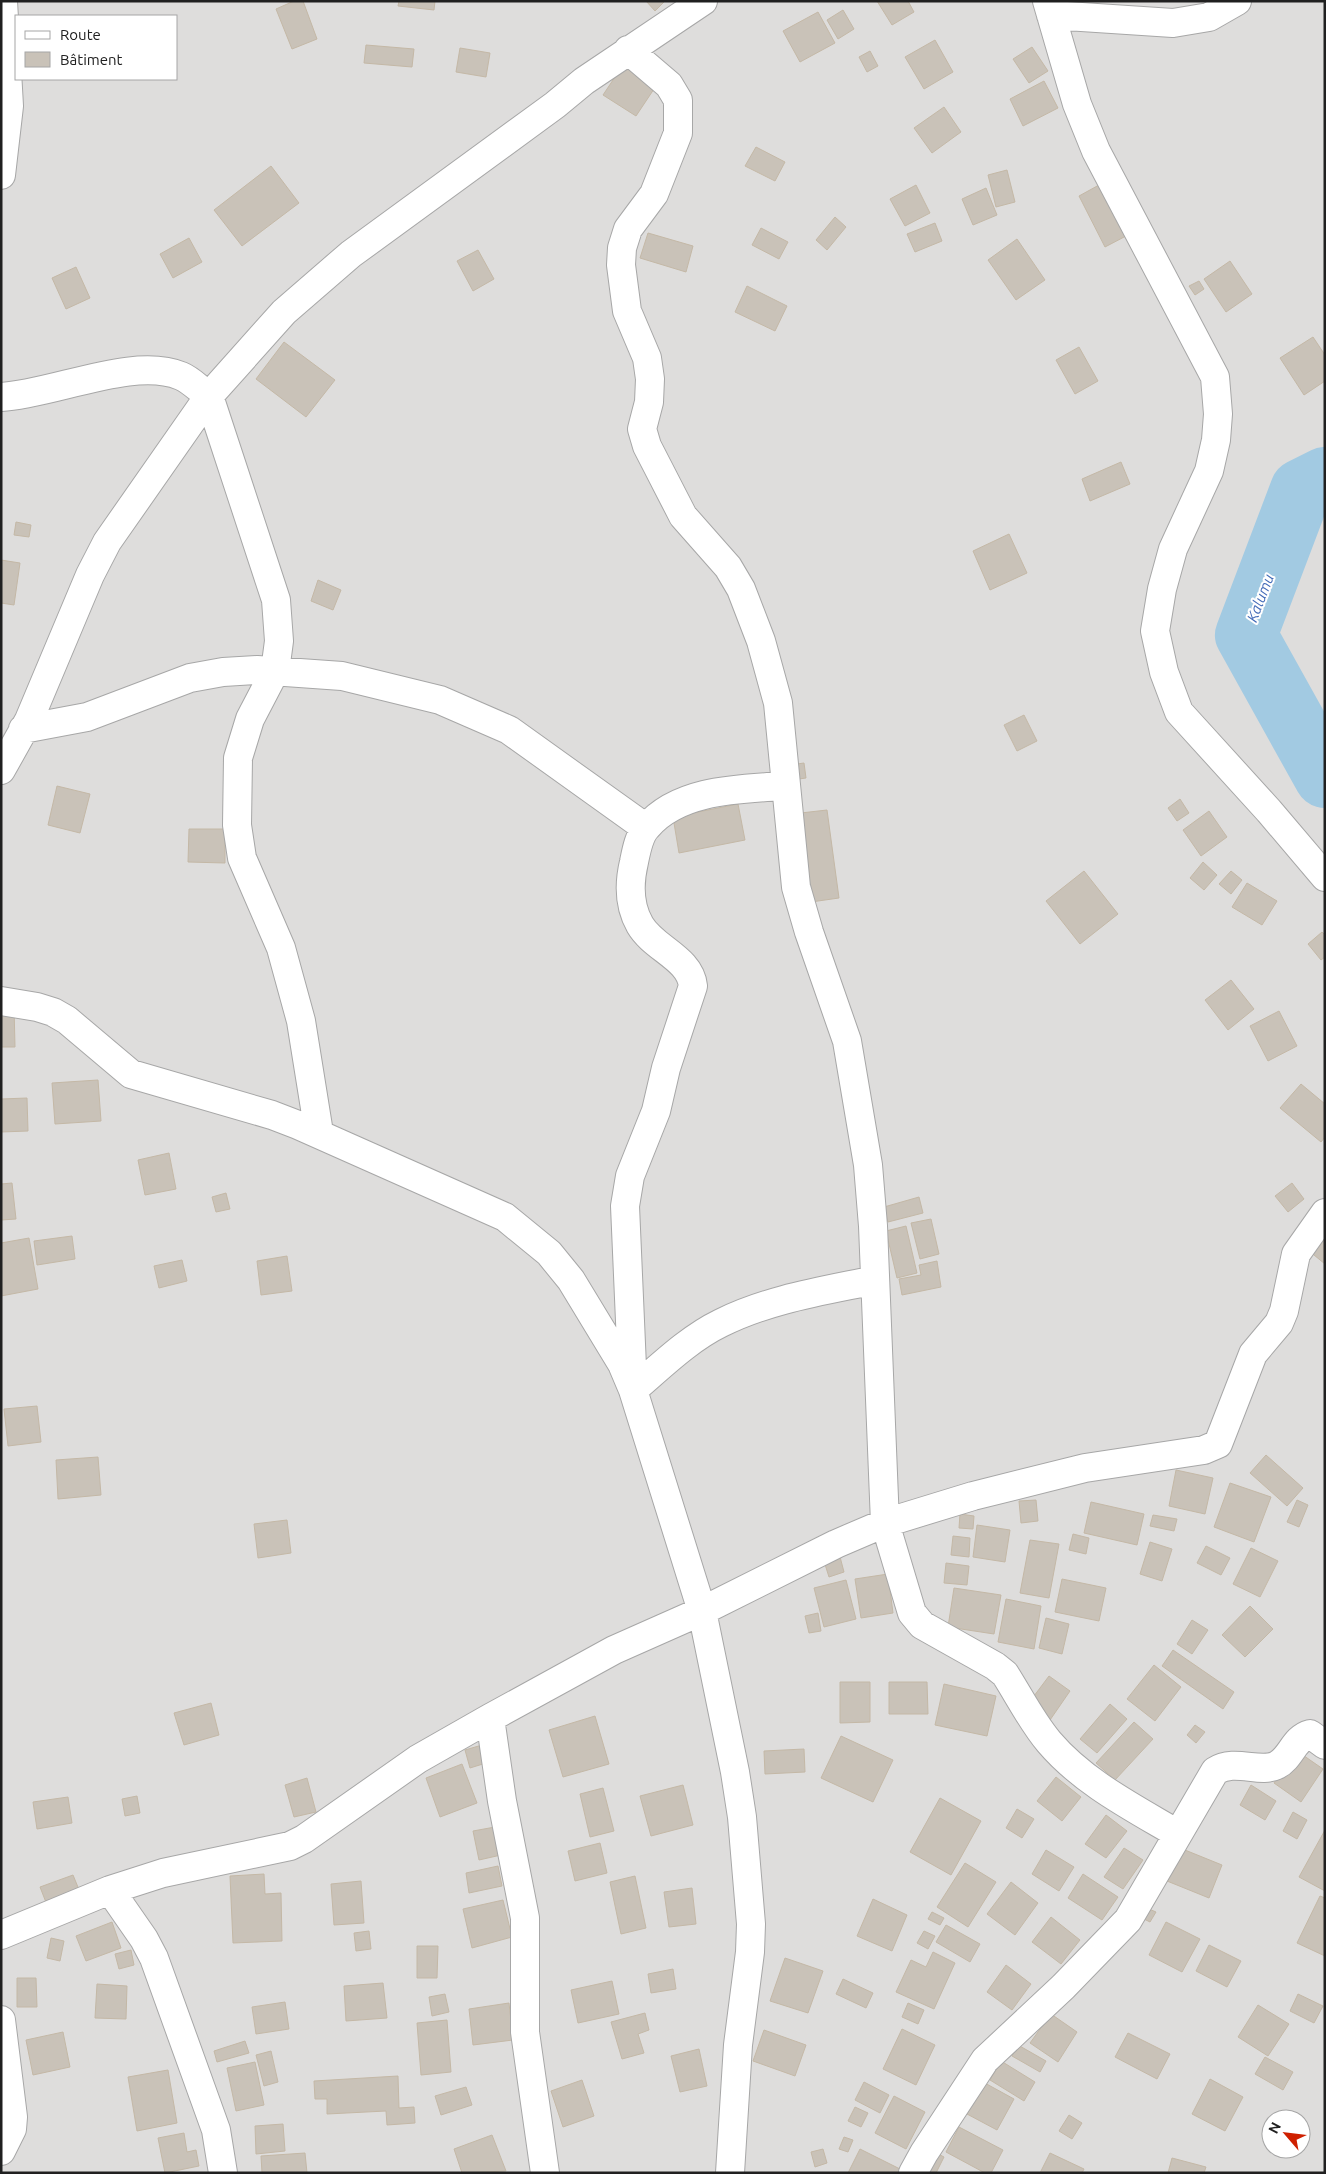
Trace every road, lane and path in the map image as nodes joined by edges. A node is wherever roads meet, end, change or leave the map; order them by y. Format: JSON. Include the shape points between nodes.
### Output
{"nodes":[{"id":1,"x":3,"y":1,"type":"edge"},
{"id":2,"x":703,"y":1,"type":"edge"},
{"id":3,"x":1237,"y":1,"type":"edge"},
{"id":4,"x":1049,"y":8,"type":"edge"},
{"id":5,"x":628,"y":50,"type":"junction"},
{"id":6,"x":1,"y":175,"type":"edge"},
{"id":7,"x":208,"y":396,"type":"junction"},
{"id":8,"x":1,"y":397,"type":"edge"},
{"id":9,"x":275,"y":671,"type":"junction"},
{"id":10,"x":24,"y":730,"type":"junction"},
{"id":11,"x":1,"y":770,"type":"edge"},
{"id":12,"x":785,"y":786,"type":"junction"},
{"id":13,"x":646,"y":828,"type":"junction"},
{"id":14,"x":1325,"y":877,"type":"edge"},
{"id":15,"x":1,"y":1001,"type":"edge"},
{"id":16,"x":319,"y":1134,"type":"junction"},
{"id":17,"x":1325,"y":1213,"type":"edge"},
{"id":18,"x":875,"y":1280,"type":"junction"},
{"id":19,"x":632,"y":1390,"type":"junction"},
{"id":20,"x":885,"y":1523,"type":"junction"},
{"id":21,"x":702,"y":1611,"type":"junction"},
{"id":22,"x":490,"y":1718,"type":"junction"},
{"id":23,"x":1325,"y":1745,"type":"edge"},
{"id":24,"x":1176,"y":1833,"type":"junction"},
{"id":25,"x":110,"y":1890,"type":"junction"},
{"id":26,"x":1,"y":1936,"type":"edge"},
{"id":27,"x":1,"y":2020,"type":"edge"},
{"id":28,"x":1,"y":2151,"type":"edge"},
{"id":29,"x":223,"y":2173,"type":"edge"},
{"id":30,"x":545,"y":2173,"type":"edge"},
{"id":31,"x":730,"y":2173,"type":"edge"},
{"id":32,"x":913,"y":2173,"type":"edge"}],
"edges":[{"from":1,"to":6,"type":"street","via":[[9,106]]},
{"from":2,"to":5,"type":"street"},
{"from":3,"to":4,"type":"street","via":[[1209,17],[1173,23]]},
{"from":4,"to":14,"type":"street","via":[[1077,104],[1096,151],[1215,378],[1218,414],[1209,471],[1173,549],[1162,589],[1155,630],[1164,672],[1179,712]]},
{"from":5,"to":7,"type":"street","via":[[351,254],[284,312]]},
{"from":5,"to":12,"type":"street","via":[[669,85],[678,100],[678,133],[672,149],[654,194],[628,229],[622,248],[621,265],[628,311],[647,358],[650,379],[649,402],[642,429],[647,446],[683,516],[728,567],[741,589],[761,641],[778,703]]},
{"from":7,"to":8,"type":"street","via":[[182,376],[158,369],[129,371],[25,396]]},
{"from":7,"to":9,"type":"street","via":[[276,600],[279,641]]},
{"from":7,"to":10,"type":"street","via":[[107,542]]},
{"from":9,"to":10,"type":"street","via":[[223,672],[190,678],[87,717]]},
{"from":9,"to":13,"type":"street","via":[[342,676],[440,700],[509,730]]},
{"from":9,"to":16,"type":"street","via":[[250,719],[238,758],[237,825],[242,858],[281,948],[298,1012]]},
{"from":10,"to":11,"type":"street"},
{"from":12,"to":13,"type":"street","via":[[742,789],[682,802]]},
{"from":12,"to":18,"type":"street","via":[[796,887],[808,932],[847,1041],[868,1165]]},
{"from":13,"to":19,"type":"street","via":[[631,874],[631,901],[640,924],[652,940],[685,966],[692,976],[693,986],[666,1068],[656,1111],[626,1190]]},
{"from":15,"to":16,"type":"street","via":[[53,1012],[131,1074],[272,1115]]},
{"from":16,"to":19,"type":"street","via":[[487,1207],[524,1230],[571,1280],[622,1364]]},
{"from":17,"to":20,"type":"street","via":[[1296,1254],[1284,1311],[1253,1354],[1218,1444],[1204,1450],[1084,1468],[973,1496]]},
{"from":18,"to":19,"type":"street","via":[[782,1300],[720,1324],[685,1347]]},
{"from":18,"to":20,"type":"street"},
{"from":19,"to":21,"type":"street"},
{"from":20,"to":21,"type":"street"},
{"from":20,"to":24,"type":"street","via":[[916,1619],[1005,1674],[1049,1742],[1081,1773]]},
{"from":21,"to":22,"type":"street","via":[[614,1650]]},
{"from":21,"to":31,"type":"street","via":[[736,1772],[751,1924],[736,2064]]},
{"from":22,"to":25,"type":"street","via":[[418,1759],[290,1846],[163,1873]]},
{"from":22,"to":30,"type":"street","via":[[525,1918],[525,2032]]},
{"from":23,"to":24,"type":"street","via":[[1310,1734],[1302,1736],[1284,1760],[1275,1766],[1221,1767],[1215,1771]]},
{"from":24,"to":32,"type":"street","via":[[1128,1920],[985,2060]]},
{"from":25,"to":26,"type":"street"},
{"from":25,"to":29,"type":"street","via":[[154,1958],[216,2130]]},
{"from":27,"to":28,"type":"street","via":[[13,2117],[12,2129]]}]}
